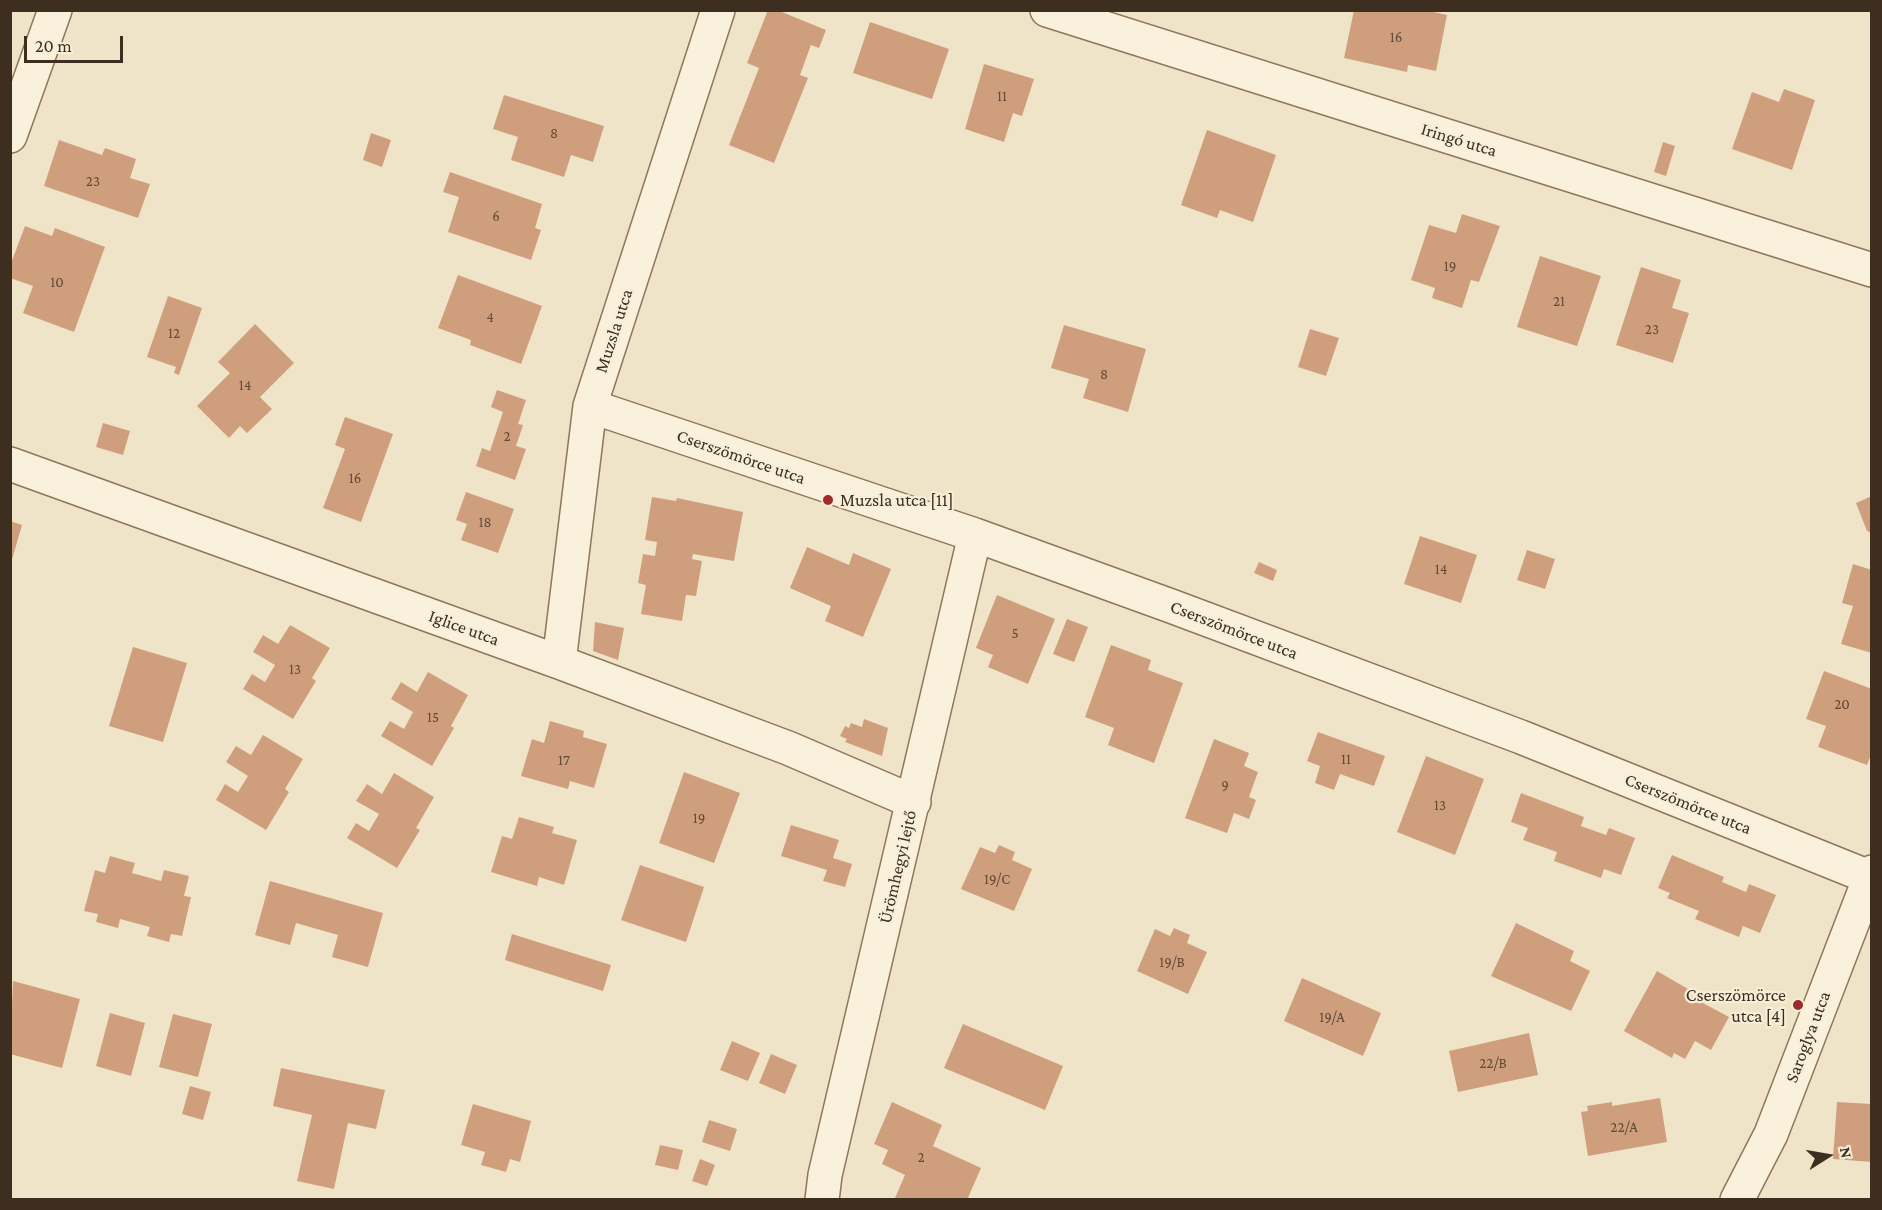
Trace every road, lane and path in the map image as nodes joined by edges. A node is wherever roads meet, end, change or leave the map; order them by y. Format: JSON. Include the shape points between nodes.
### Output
{"nodes":[{"id":1,"x":55,"y":10,"type":"edge"},
{"id":2,"x":718,"y":10,"type":"edge"},
{"id":3,"x":1047,"y":10,"type":"edge"},
{"id":4,"x":10,"y":136,"type":"edge"},
{"id":5,"x":1872,"y":270,"type":"edge"},
{"id":6,"x":590,"y":406,"type":"junction"},
{"id":7,"x":10,"y":464,"type":"edge"},
{"id":8,"x":975,"y":535,"type":"junction"},
{"id":9,"x":559,"y":662,"type":"junction"},
{"id":10,"x":914,"y":802,"type":"junction"},
{"id":11,"x":1870,"y":875,"type":"edge"},
{"id":12,"x":822,"y":1200,"type":"edge"},
{"id":13,"x":1737,"y":1200,"type":"edge"}],
"edges":[{"from":1,"to":4,"type":"street"},
{"from":2,"to":6,"type":"street","name":"Muzsla utca"},
{"from":3,"to":5,"type":"street","name":"Iringó utca"},
{"from":6,"to":8,"type":"street","name":"Cserszömörce utca"},
{"from":6,"to":9,"type":"street","name":"Muzsla utca"},
{"from":7,"to":9,"type":"street","name":"Iglice utca"},
{"from":8,"to":10,"type":"street","name":"Ürömhegyi lejtő"},
{"from":8,"to":11,"type":"street","name":"Cserszömörce utca","via":[[1510,733]]},
{"from":9,"to":10,"type":"street","name":"Iglice utca","via":[[788,748]]},
{"from":10,"to":12,"type":"street","name":"Ürömhegyi lejtő"},
{"from":11,"to":13,"type":"street","name":"Saroglya utca","via":[[1771,1134]]}]}
